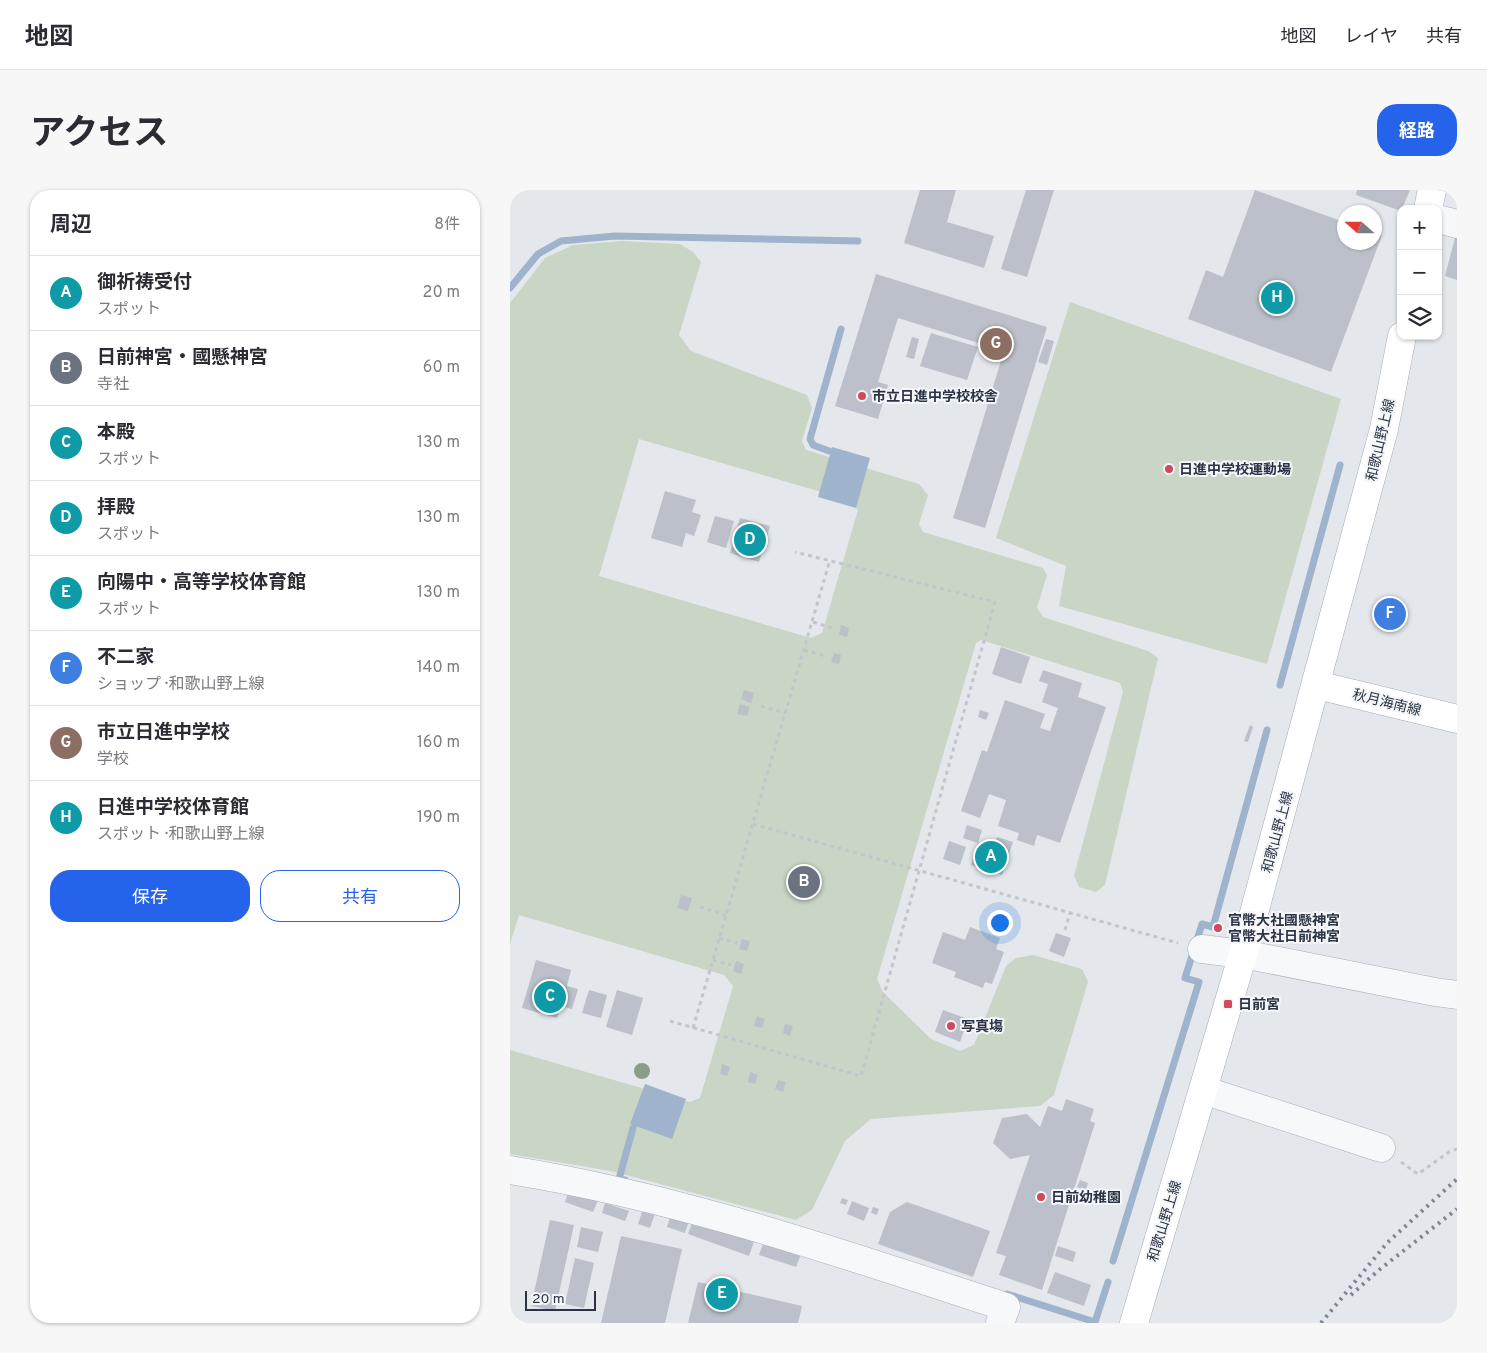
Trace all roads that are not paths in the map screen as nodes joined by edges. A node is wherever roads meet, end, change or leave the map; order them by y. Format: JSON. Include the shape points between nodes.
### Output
{"nodes":[{"id":1,"x":1432,"y":190,"type":"edge"},
{"id":2,"x":1429,"y":205,"type":"edge"},
{"id":3,"x":1442,"y":220,"type":"edge"},
{"id":4,"x":1457,"y":224,"type":"edge"},
{"id":5,"x":1401,"y":340,"type":"edge"},
{"id":6,"x":1316,"y":685,"type":"junction"},
{"id":7,"x":1457,"y":719,"type":"edge"},
{"id":8,"x":1194,"y":948,"type":"road end"},
{"id":9,"x":1243,"y":954,"type":"junction"},
{"id":10,"x":1457,"y":995,"type":"edge"},
{"id":11,"x":1203,"y":1090,"type":"junction"},
{"id":12,"x":1381,"y":1148,"type":"road end"},
{"id":13,"x":510,"y":1170,"type":"edge"},
{"id":14,"x":1000,"y":1323,"type":"edge"},
{"id":15,"x":1134,"y":1323,"type":"edge"}],
"edges":[{"from":1,"to":2,"type":"main road"},
{"from":3,"to":4,"type":"street"},
{"from":5,"to":6,"type":"main road","name":"和歌山野上線","via":[[1384,429]]},
{"from":6,"to":7,"type":"main road","name":"秋月海南線"},
{"from":6,"to":9,"type":"main road","name":"和歌山野上線"},
{"from":8,"to":9,"type":"street"},
{"from":9,"to":10,"type":"street"},
{"from":9,"to":11,"type":"main road","name":"和歌山野上線"},
{"from":11,"to":12,"type":"street"},
{"from":11,"to":15,"type":"main road","name":"和歌山野上線"},
{"from":13,"to":14,"type":"street","via":[[558,1178],[713,1215],[862,1260],[1006,1307]]}]}
